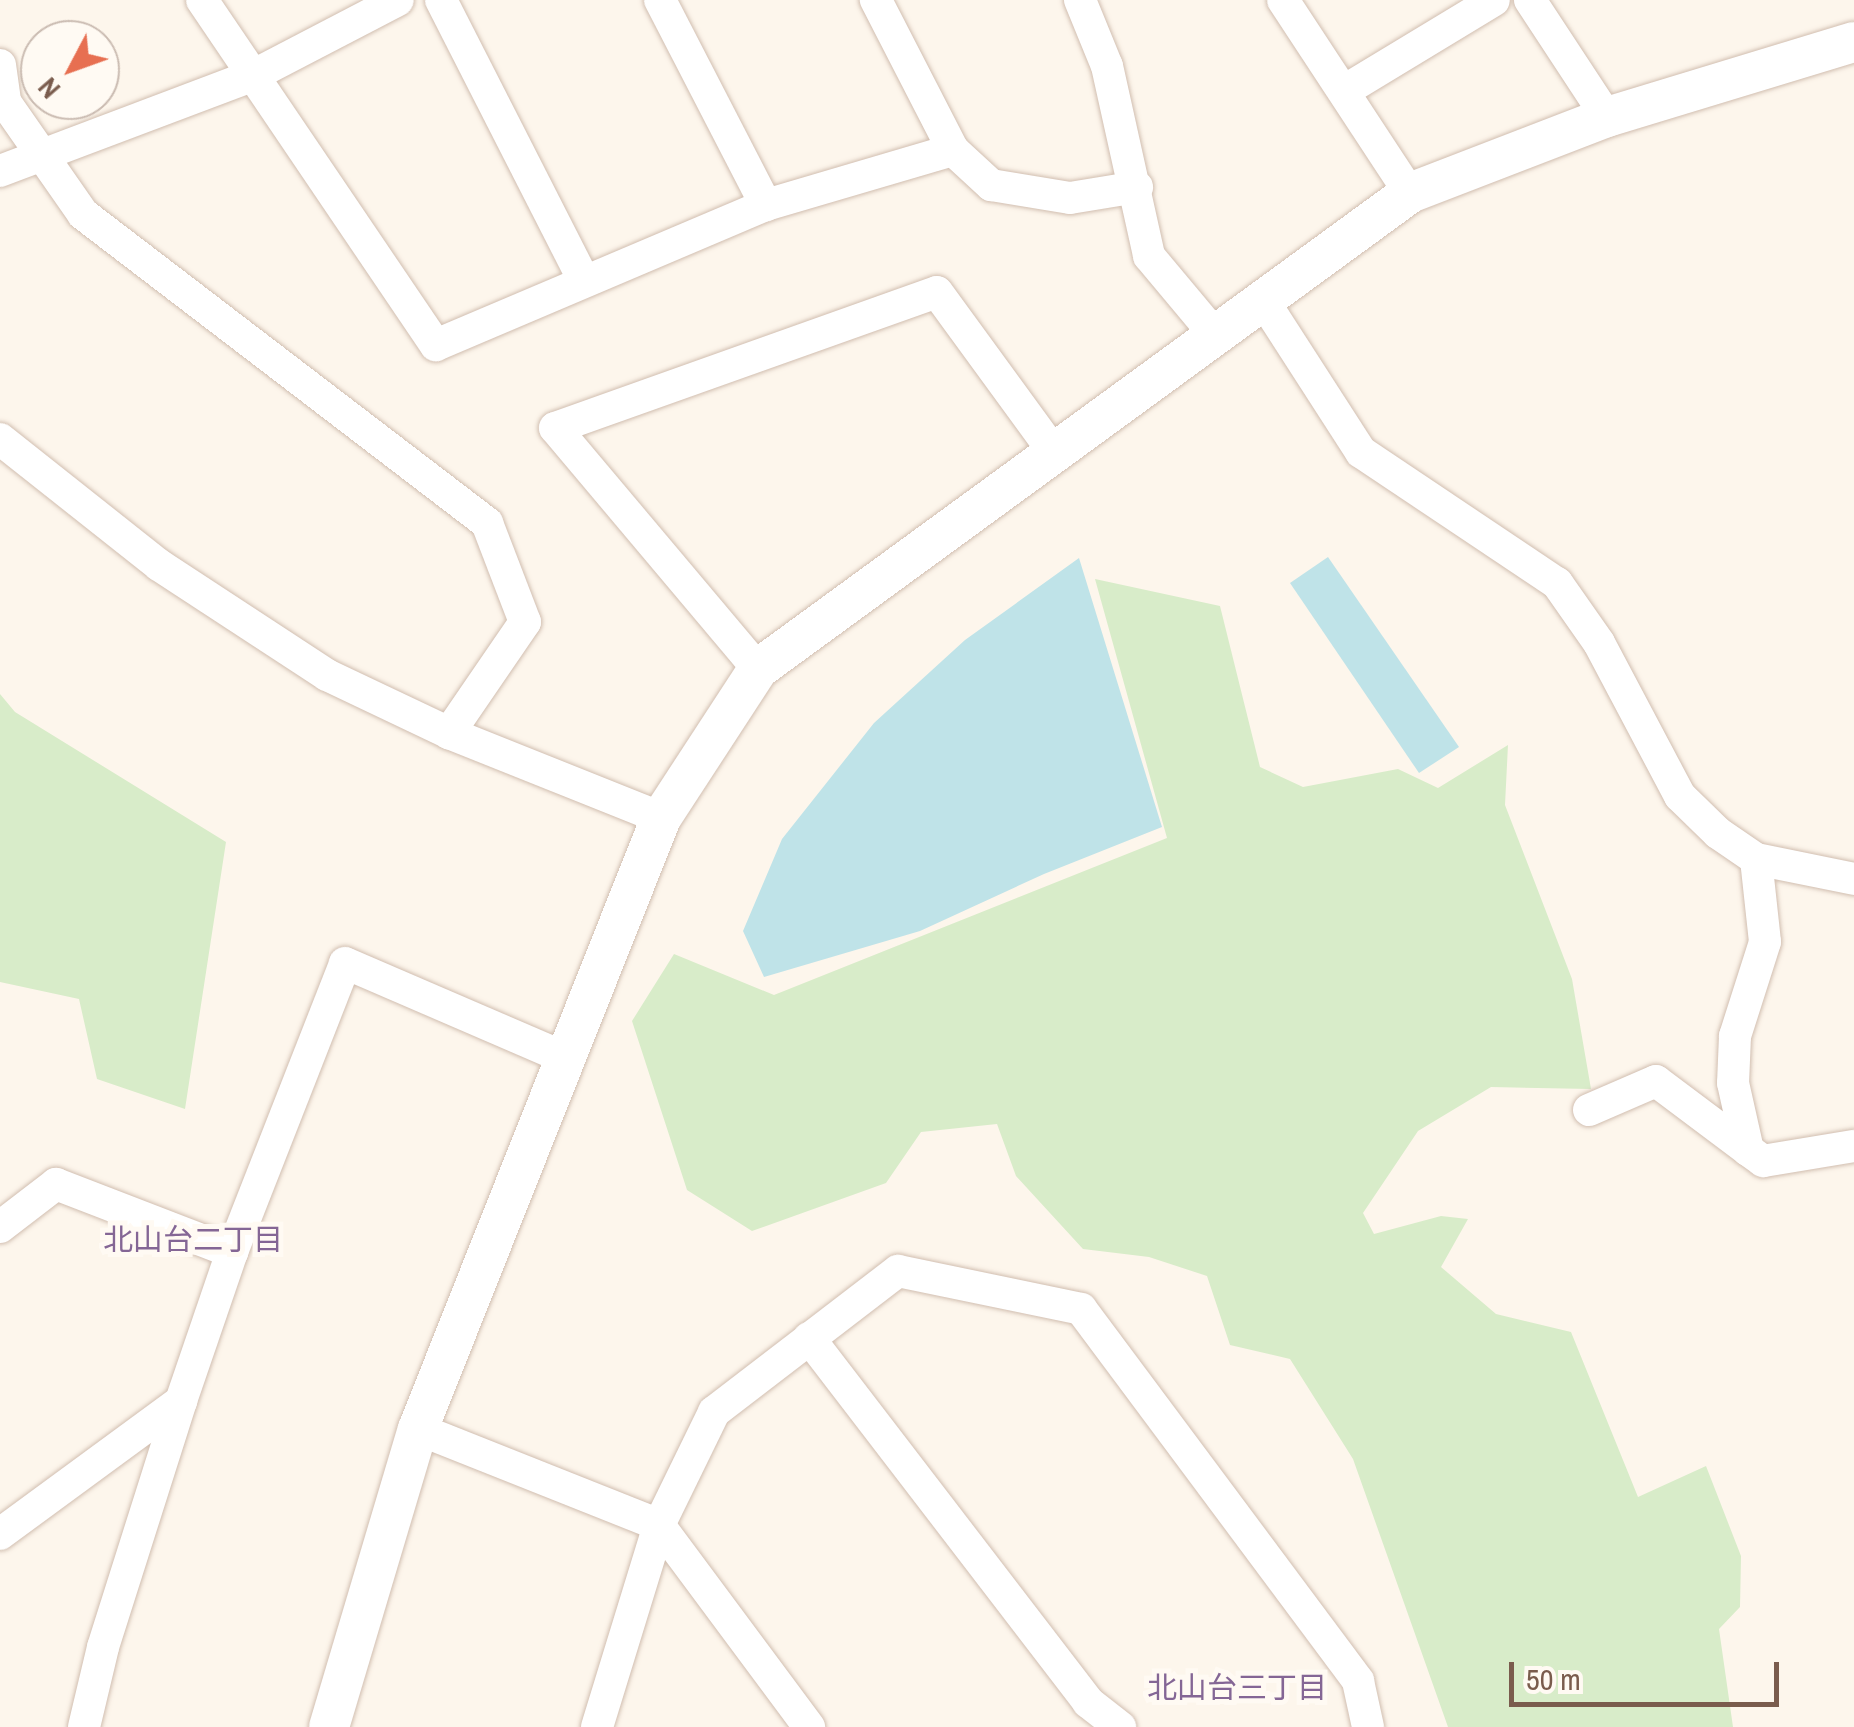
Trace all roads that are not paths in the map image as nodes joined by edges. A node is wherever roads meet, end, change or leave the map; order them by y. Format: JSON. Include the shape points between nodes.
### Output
{"nodes":[{"id":1,"x":202,"y":0,"type":"edge"},
{"id":2,"x":398,"y":0,"type":"edge"},
{"id":3,"x":441,"y":0,"type":"edge"},
{"id":4,"x":660,"y":0,"type":"edge"},
{"id":5,"x":876,"y":0,"type":"edge"},
{"id":6,"x":1080,"y":0,"type":"edge"},
{"id":7,"x":1283,"y":0,"type":"edge"},
{"id":8,"x":1494,"y":0,"type":"edge"},
{"id":9,"x":1530,"y":0,"type":"edge"},
{"id":10,"x":1854,"y":42,"type":"edge"},
{"id":11,"x":0,"y":65,"type":"edge"},
{"id":12,"x":254,"y":76,"type":"junction"},
{"id":13,"x":1344,"y":91,"type":"junction"},
{"id":14,"x":1606,"y":117,"type":"junction"},
{"id":15,"x":954,"y":150,"type":"junction"},
{"id":16,"x":41,"y":156,"type":"junction"},
{"id":17,"x":0,"y":171,"type":"edge"},
{"id":18,"x":1137,"y":187,"type":"junction"},
{"id":19,"x":1410,"y":193,"type":"junction"},
{"id":20,"x":766,"y":205,"type":"junction"},
{"id":21,"x":583,"y":279,"type":"junction"},
{"id":22,"x":1263,"y":300,"type":"junction"},
{"id":23,"x":1215,"y":335,"type":"junction"},
{"id":24,"x":0,"y":439,"type":"edge"},
{"id":25,"x":1053,"y":452,"type":"junction"},
{"id":26,"x":758,"y":670,"type":"junction"},
{"id":27,"x":450,"y":733,"type":"junction"},
{"id":28,"x":661,"y":818,"type":"junction"},
{"id":29,"x":1756,"y":859,"type":"junction"},
{"id":30,"x":1854,"y":879,"type":"edge"},
{"id":31,"x":568,"y":1059,"type":"junction"},
{"id":32,"x":1589,"y":1110,"type":"dead end"},
{"id":33,"x":1854,"y":1146,"type":"edge"},
{"id":34,"x":1748,"y":1150,"type":"junction"},
{"id":35,"x":0,"y":1227,"type":"edge"},
{"id":36,"x":232,"y":1252,"type":"junction"},
{"id":37,"x":809,"y":1338,"type":"junction"},
{"id":38,"x":180,"y":1401,"type":"junction"},
{"id":39,"x":418,"y":1429,"type":"junction"},
{"id":40,"x":659,"y":1525,"type":"junction"},
{"id":41,"x":0,"y":1534,"type":"edge"},
{"id":42,"x":84,"y":1727,"type":"edge"},
{"id":43,"x":328,"y":1727,"type":"edge"},
{"id":44,"x":597,"y":1727,"type":"edge"},
{"id":45,"x":808,"y":1727,"type":"edge"},
{"id":46,"x":1120,"y":1727,"type":"edge"},
{"id":47,"x":1368,"y":1727,"type":"edge"}],
"edges":[{"from":1,"to":12,"type":"street"},
{"from":2,"to":12,"type":"street"},
{"from":3,"to":21,"type":"street"},
{"from":4,"to":20,"type":"street"},
{"from":5,"to":15,"type":"street"},
{"from":6,"to":18,"type":"street","via":[[1108,66]]},
{"from":7,"to":13,"type":"street"},
{"from":8,"to":13,"type":"street"},
{"from":9,"to":14,"type":"street"},
{"from":10,"to":14,"type":"street"},
{"from":11,"to":16,"type":"street","via":[[5,102]]},
{"from":12,"to":16,"type":"street"},
{"from":12,"to":21,"type":"street","via":[[436,346]]},
{"from":13,"to":19,"type":"street"},
{"from":14,"to":19,"type":"street"},
{"from":15,"to":18,"type":"street","via":[[991,185],[1070,198]]},
{"from":15,"to":20,"type":"street"},
{"from":16,"to":17,"type":"street"},
{"from":16,"to":27,"type":"street","via":[[83,214],[487,523],[525,622]]},
{"from":18,"to":23,"type":"street","via":[[1149,256]]},
{"from":19,"to":22,"type":"street"},
{"from":20,"to":21,"type":"street"},
{"from":22,"to":23,"type":"street"},
{"from":22,"to":29,"type":"street","via":[[1361,452],[1557,583],[1599,643],[1680,796]]},
{"from":23,"to":25,"type":"street"},
{"from":24,"to":27,"type":"street","via":[[159,565],[327,675]]},
{"from":25,"to":26,"type":"street"},
{"from":25,"to":26,"type":"street","via":[[937,292],[556,428]]},
{"from":26,"to":28,"type":"street"},
{"from":27,"to":28,"type":"street"},
{"from":28,"to":31,"type":"street"},
{"from":29,"to":30,"type":"street"},
{"from":29,"to":34,"type":"street","via":[[1764,942],[1735,1036],[1732,1082]]},
{"from":31,"to":36,"type":"street","via":[[345,964]]},
{"from":31,"to":39,"type":"street"},
{"from":32,"to":34,"type":"street","via":[[1656,1081]]},
{"from":33,"to":34,"type":"street","via":[[1763,1161]]},
{"from":35,"to":36,"type":"street","via":[[56,1184]]},
{"from":36,"to":38,"type":"street"},
{"from":37,"to":40,"type":"street","via":[[714,1412]]},
{"from":37,"to":46,"type":"street","via":[[1088,1702]]},
{"from":37,"to":47,"type":"street","via":[[898,1271],[1082,1309],[1358,1681]]},
{"from":38,"to":41,"type":"street"},
{"from":38,"to":42,"type":"street"},
{"from":39,"to":40,"type":"street"},
{"from":39,"to":43,"type":"street"},
{"from":40,"to":44,"type":"street"},
{"from":40,"to":45,"type":"street"}]}
